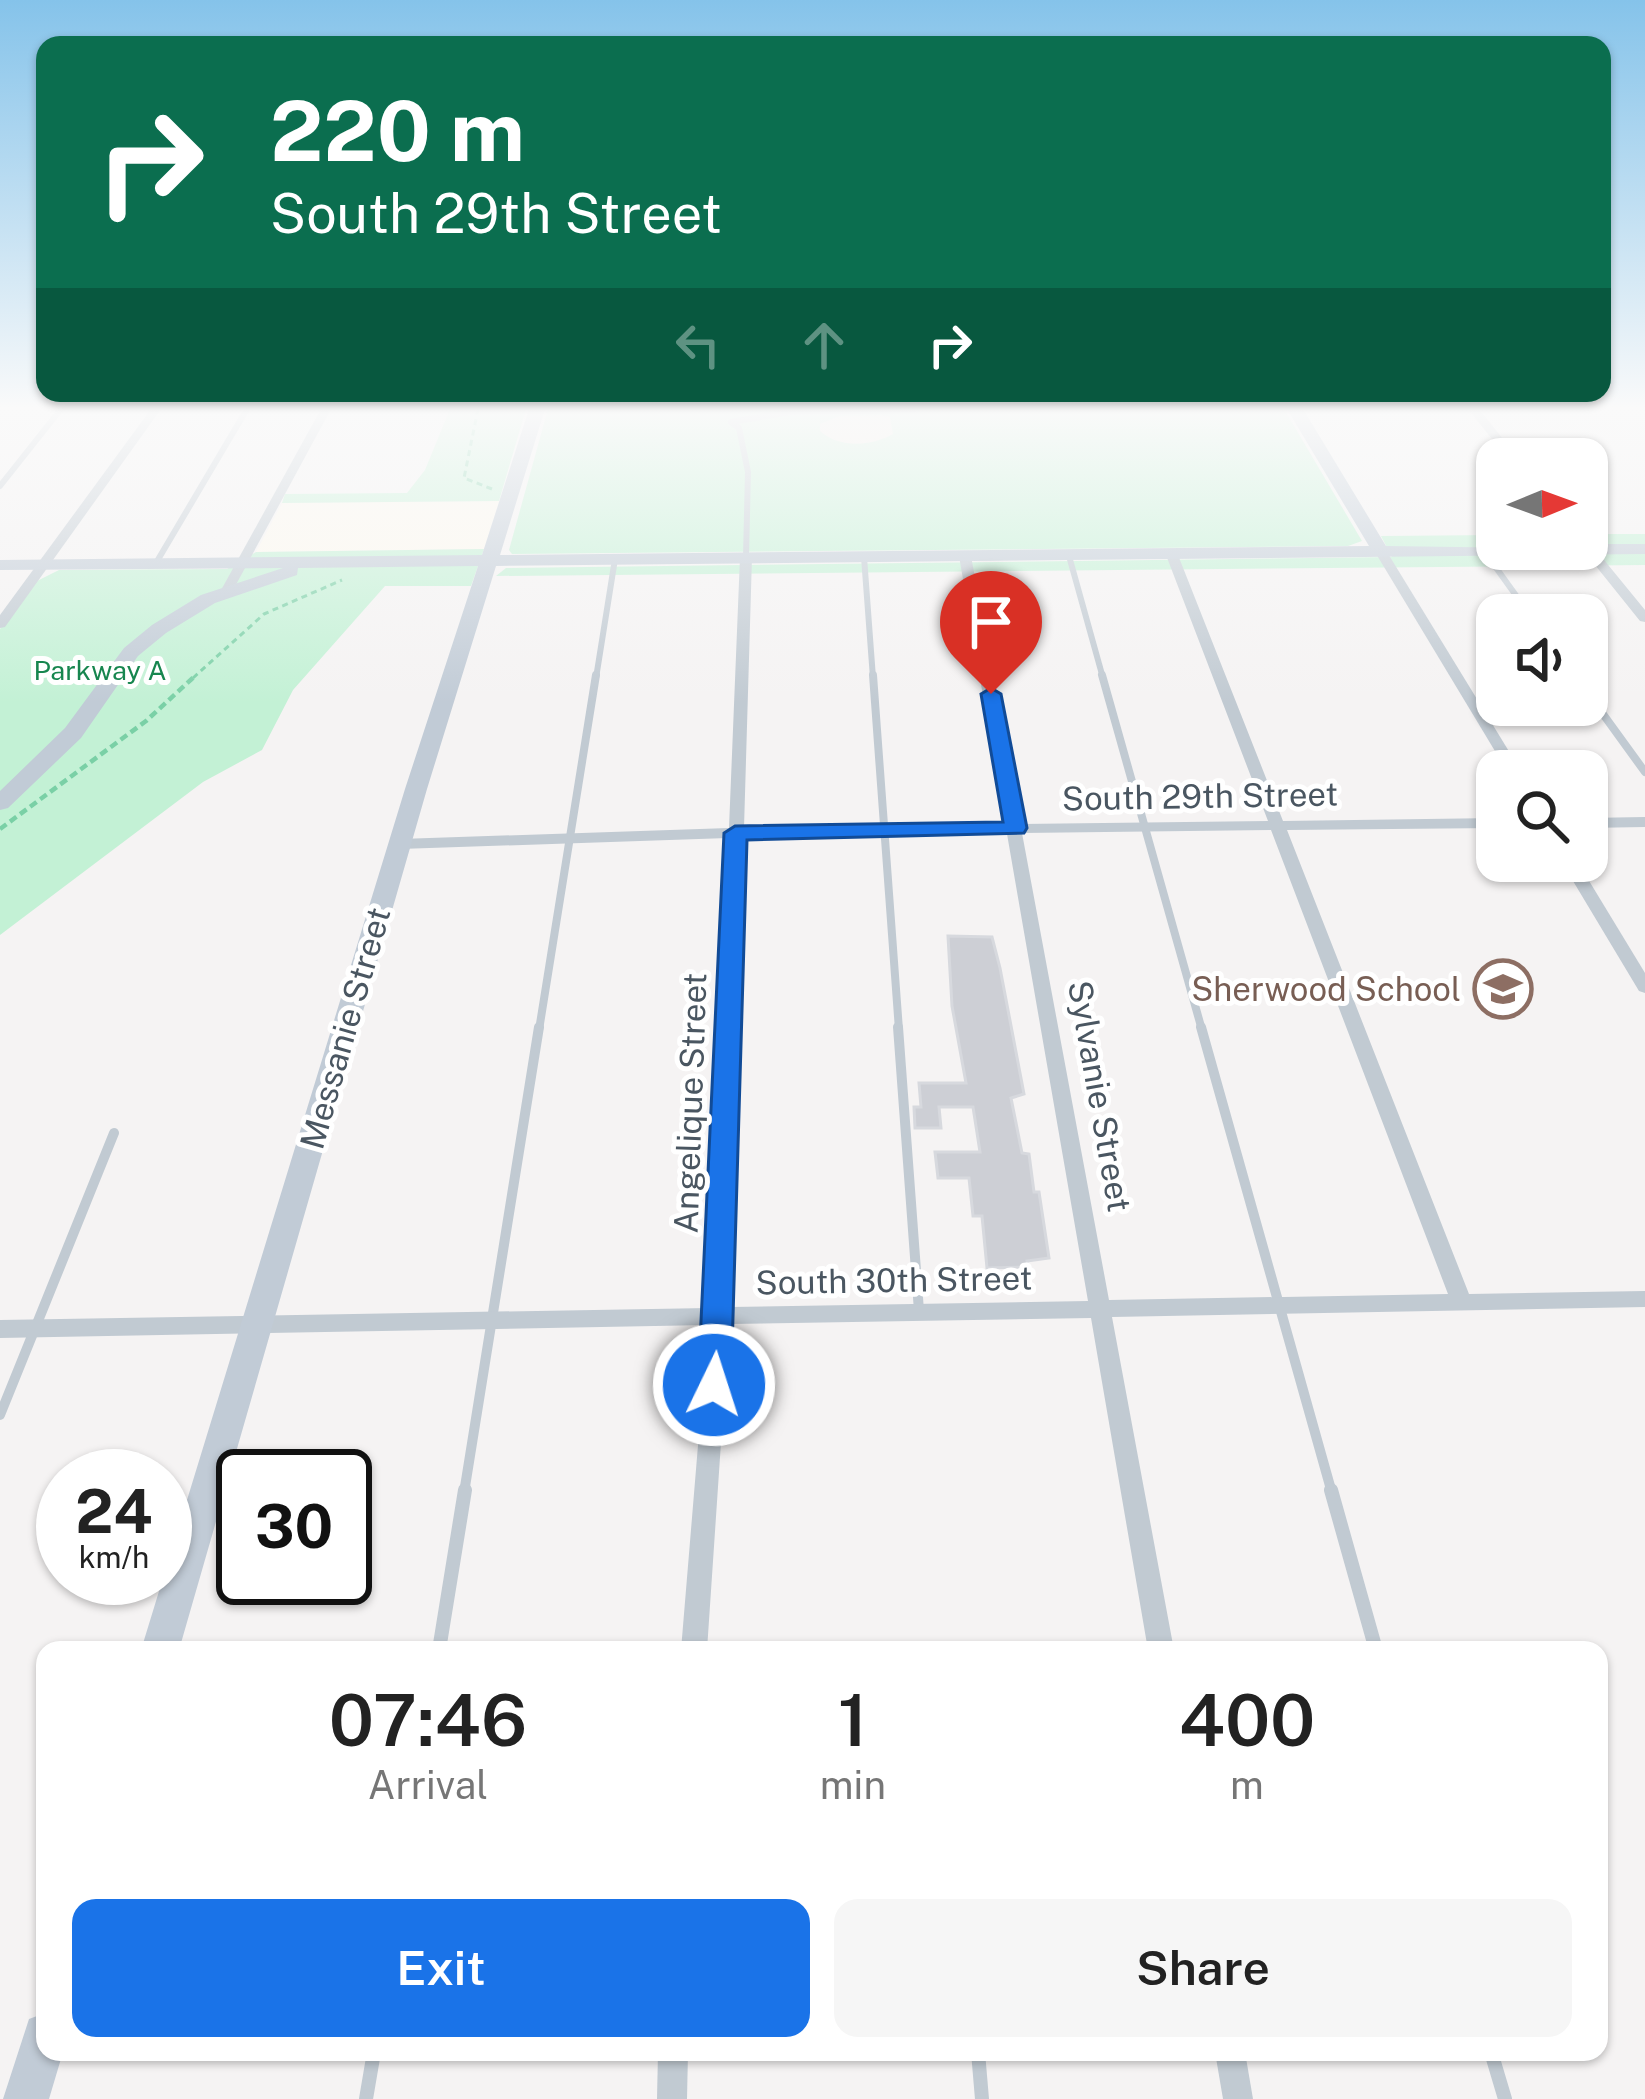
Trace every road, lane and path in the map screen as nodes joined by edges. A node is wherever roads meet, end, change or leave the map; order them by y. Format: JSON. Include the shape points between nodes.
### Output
{"nodes":[{"id":1,"x":86,"y":507,"type":"edge"},
{"id":2,"x":189,"y":507,"type":"edge"},
{"id":3,"x":272,"y":507,"type":"edge"},
{"id":4,"x":508,"y":507,"type":"edge"},
{"id":5,"x":747,"y":507,"type":"edge"},
{"id":6,"x":1354,"y":507,"type":"edge"},
{"id":7,"x":1608,"y":548,"type":"edge"},
{"id":8,"x":1645,"y":549,"type":"edge"},
{"id":9,"x":1476,"y":551,"type":"edge"},
{"id":10,"x":1381,"y":552,"type":"junction"},
{"id":11,"x":1172,"y":555,"type":"junction"},
{"id":12,"x":964,"y":556,"type":"junction"},
{"id":13,"x":1069,"y":556,"type":"junction"},
{"id":14,"x":746,"y":557,"type":"junction"},
{"id":15,"x":864,"y":557,"type":"junction"},
{"id":16,"x":615,"y":559,"type":"junction"},
{"id":17,"x":491,"y":561,"type":"junction"},
{"id":18,"x":242,"y":562,"type":"junction"},
{"id":19,"x":156,"y":563,"type":"junction"},
{"id":20,"x":44,"y":565,"type":"junction"},
{"id":21,"x":0,"y":566,"type":"edge"},
{"id":22,"x":350,"y":568,"type":"junction"},
{"id":23,"x":1606,"y":570,"type":"edge"},
{"id":24,"x":226,"y":592,"type":"junction"},
{"id":25,"x":1645,"y":618,"type":"edge"},
{"id":26,"x":0,"y":625,"type":"edge"},
{"id":27,"x":1608,"y":721,"type":"edge"},
{"id":28,"x":1501,"y":750,"type":"edge"},
{"id":29,"x":1645,"y":772,"type":"edge"},
{"id":30,"x":0,"y":802,"type":"edge"},
{"id":31,"x":1645,"y":822,"type":"edge"},
{"id":32,"x":1608,"y":823,"type":"edge"},
{"id":33,"x":1476,"y":824,"type":"edge"},
{"id":34,"x":1148,"y":826,"type":"junction"},
{"id":35,"x":1277,"y":826,"type":"junction"},
{"id":36,"x":1016,"y":828,"type":"junction"},
{"id":37,"x":0,"y":829,"type":"edge"},
{"id":38,"x":884,"y":832,"type":"junction"},
{"id":39,"x":735,"y":833,"type":"junction"},
{"id":40,"x":572,"y":838,"type":"junction"},
{"id":41,"x":400,"y":844,"type":"junction"},
{"id":42,"x":1582,"y":882,"type":"edge"},
{"id":43,"x":1645,"y":987,"type":"edge"},
{"id":44,"x":114,"y":1133,"type":"dead end"},
{"id":45,"x":1645,"y":1299,"type":"edge"},
{"id":46,"x":1462,"y":1302,"type":"junction"},
{"id":47,"x":1278,"y":1305,"type":"junction"},
{"id":48,"x":1100,"y":1308,"type":"junction"},
{"id":49,"x":919,"y":1313,"type":"junction"},
{"id":50,"x":719,"y":1316,"type":"junction"},
{"id":51,"x":494,"y":1319,"type":"junction"},
{"id":52,"x":258,"y":1323,"type":"junction"},
{"id":53,"x":34,"y":1328,"type":"junction"},
{"id":54,"x":0,"y":1329,"type":"edge"},
{"id":55,"x":0,"y":1415,"type":"edge"},
{"id":56,"x":163,"y":1641,"type":"edge"},
{"id":57,"x":440,"y":1641,"type":"edge"},
{"id":58,"x":695,"y":1641,"type":"edge"},
{"id":59,"x":1159,"y":1641,"type":"edge"},
{"id":60,"x":1373,"y":1641,"type":"edge"},
{"id":61,"x":37,"y":2061,"type":"edge"},
{"id":62,"x":372,"y":2061,"type":"edge"},
{"id":63,"x":673,"y":2061,"type":"edge"},
{"id":64,"x":979,"y":2061,"type":"edge"},
{"id":65,"x":1232,"y":2061,"type":"edge"},
{"id":66,"x":1494,"y":2061,"type":"edge"},
{"id":67,"x":26,"y":2099,"type":"edge"},
{"id":68,"x":366,"y":2099,"type":"edge"},
{"id":69,"x":672,"y":2099,"type":"edge"},
{"id":70,"x":982,"y":2099,"type":"edge"},
{"id":71,"x":1238,"y":2099,"type":"edge"},
{"id":72,"x":1505,"y":2099,"type":"edge"}],
"edges":[{"from":1,"to":20,"type":"street"},
{"from":2,"to":19,"type":"lane"},
{"from":3,"to":18,"type":"street"},
{"from":4,"to":17,"type":"street","name":"Messanie Street"},
{"from":5,"to":14,"type":"lane"},
{"from":6,"to":10,"type":"street"},
{"from":7,"to":8,"type":"street"},
{"from":9,"to":10,"type":"street"},
{"from":10,"to":11,"type":"street"},
{"from":10,"to":28,"type":"street"},
{"from":11,"to":13,"type":"street"},
{"from":11,"to":35,"type":"street"},
{"from":12,"to":13,"type":"street"},
{"from":12,"to":15,"type":"street"},
{"from":12,"to":36,"type":"street","name":"Sylvanie Street"},
{"from":13,"to":34,"type":"lane"},
{"from":14,"to":15,"type":"street"},
{"from":14,"to":16,"type":"street"},
{"from":14,"to":39,"type":"street","name":"Angelique Street"},
{"from":15,"to":38,"type":"lane"},
{"from":16,"to":17,"type":"street"},
{"from":16,"to":40,"type":"lane"},
{"from":17,"to":22,"type":"street"},
{"from":17,"to":41,"type":"street","name":"Messanie Street"},
{"from":18,"to":19,"type":"street"},
{"from":18,"to":22,"type":"street"},
{"from":18,"to":24,"type":"street"},
{"from":19,"to":20,"type":"street"},
{"from":20,"to":21,"type":"street"},
{"from":20,"to":26,"type":"street"},
{"from":22,"to":24,"type":"street","via":[[313,566]]},
{"from":22,"to":37,"type":"path","via":[[264,614],[146,722]]},
{"from":23,"to":25,"type":"street"},
{"from":24,"to":30,"type":"street","via":[[131,652],[73,733]]},
{"from":27,"to":29,"type":"lane"},
{"from":31,"to":32,"type":"street"},
{"from":33,"to":35,"type":"street","name":"South 29th Street"},
{"from":34,"to":35,"type":"street","name":"South 29th Street"},
{"from":34,"to":36,"type":"street","name":"South 29th Street"},
{"from":34,"to":47,"type":"lane"},
{"from":35,"to":46,"type":"street"},
{"from":36,"to":38,"type":"street","name":"South 29th Street"},
{"from":36,"to":48,"type":"street","name":"Sylvanie Street"},
{"from":38,"to":39,"type":"street","name":"South 29th Street"},
{"from":38,"to":49,"type":"lane"},
{"from":39,"to":40,"type":"street","name":"South 29th Street"},
{"from":39,"to":50,"type":"street","name":"Angelique Street"},
{"from":40,"to":41,"type":"street","name":"South 29th Street"},
{"from":40,"to":51,"type":"lane"},
{"from":41,"to":52,"type":"street","name":"Messanie Street"},
{"from":42,"to":43,"type":"street"},
{"from":44,"to":53,"type":"lane"},
{"from":45,"to":46,"type":"street","name":"South 30th Street"},
{"from":46,"to":47,"type":"street","name":"South 30th Street"},
{"from":47,"to":48,"type":"street","name":"South 30th Street"},
{"from":47,"to":60,"type":"lane"},
{"from":48,"to":49,"type":"street","name":"South 30th Street"},
{"from":48,"to":59,"type":"street","name":"Sylvanie Street"},
{"from":49,"to":50,"type":"street","name":"South 30th Street"},
{"from":50,"to":51,"type":"street","name":"South 30th Street"},
{"from":50,"to":58,"type":"street","name":"Angelique Street"},
{"from":51,"to":52,"type":"street","name":"South 30th Street"},
{"from":51,"to":57,"type":"lane"},
{"from":52,"to":53,"type":"street","name":"South 30th Street"},
{"from":52,"to":56,"type":"street","name":"Messanie Street"},
{"from":53,"to":54,"type":"street","name":"South 30th Street"},
{"from":53,"to":55,"type":"lane"},
{"from":61,"to":67,"type":"street"},
{"from":62,"to":68,"type":"lane"},
{"from":63,"to":69,"type":"street"},
{"from":64,"to":70,"type":"lane"},
{"from":65,"to":71,"type":"street"},
{"from":66,"to":72,"type":"lane"}]}
